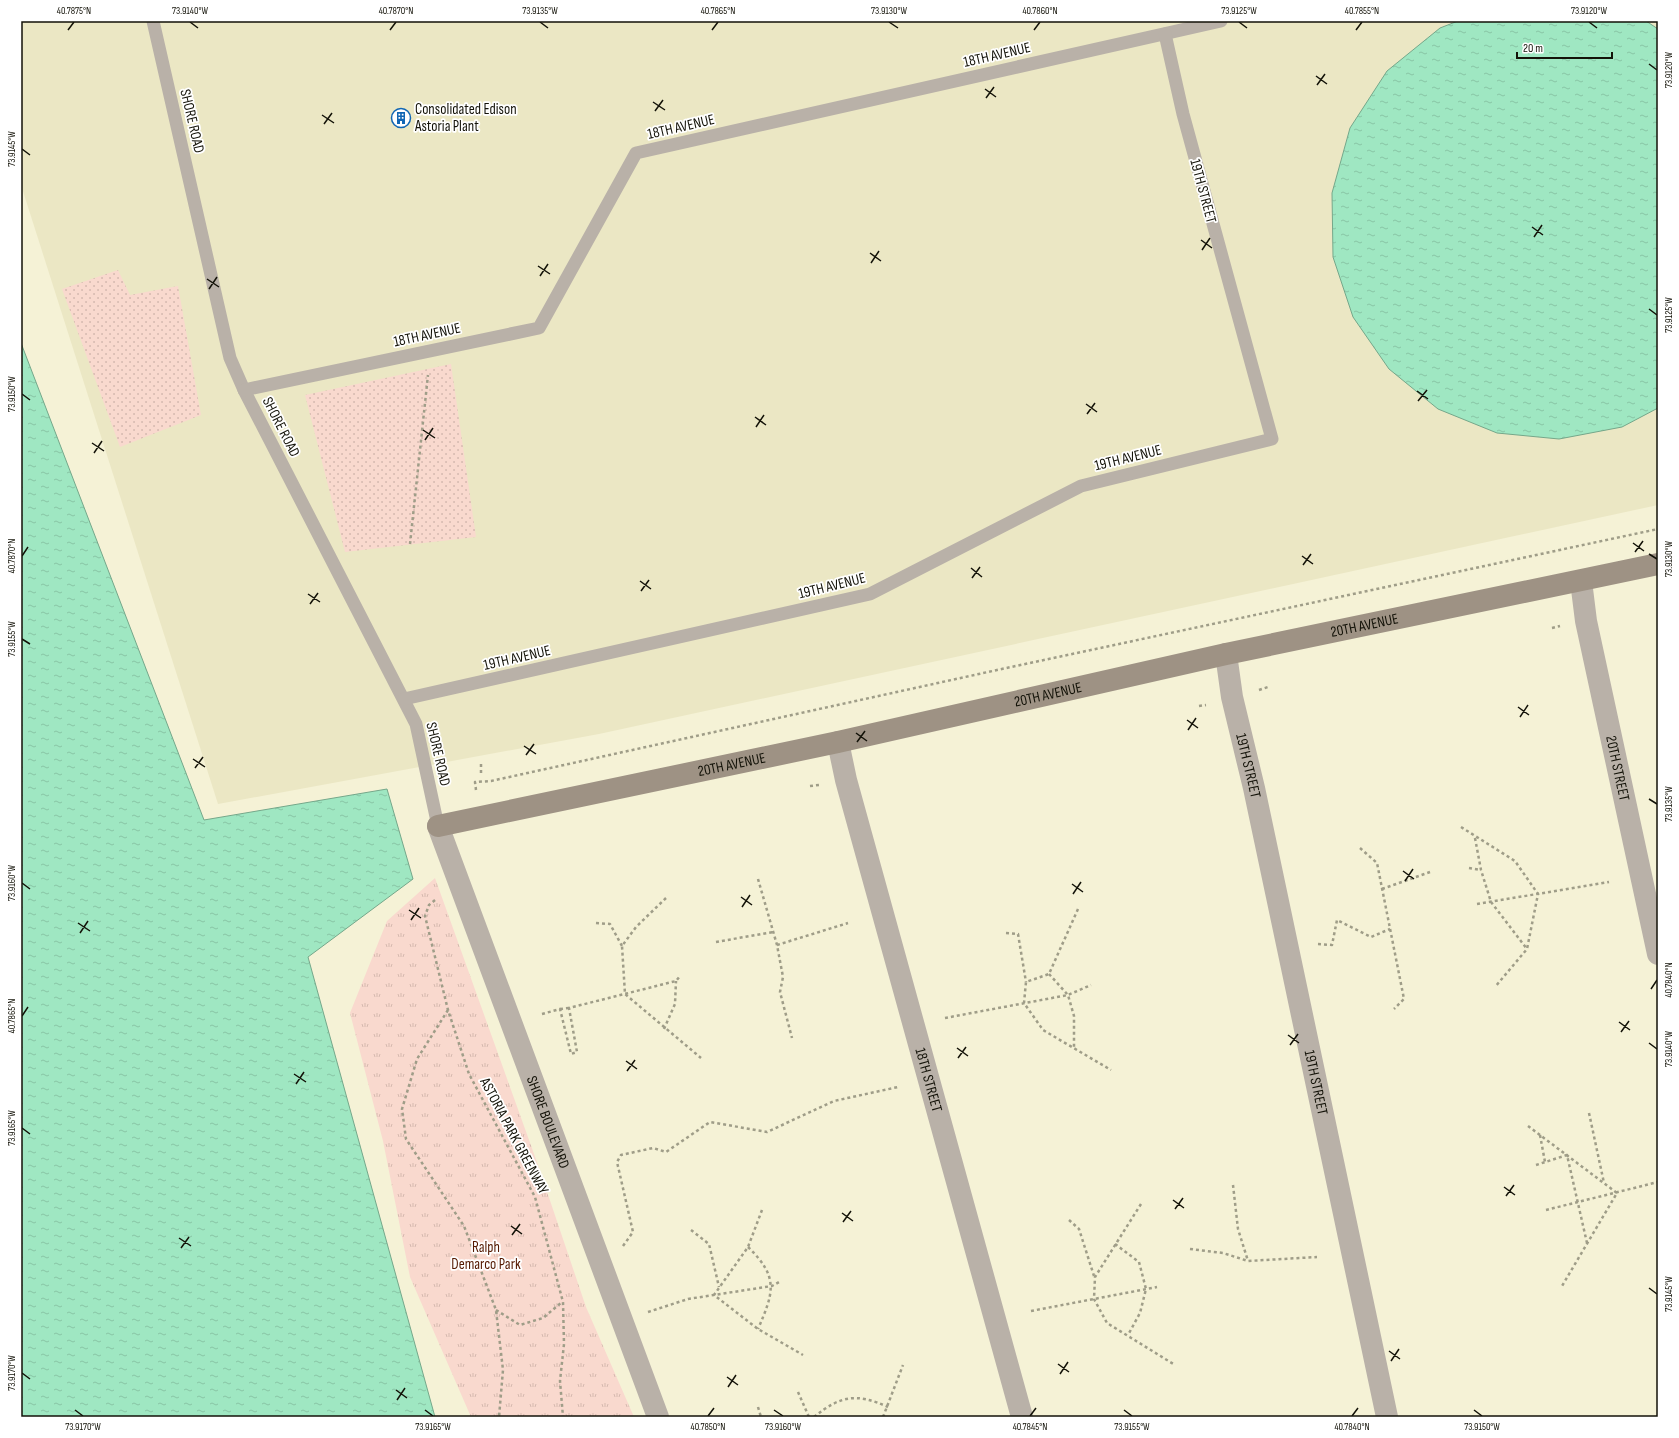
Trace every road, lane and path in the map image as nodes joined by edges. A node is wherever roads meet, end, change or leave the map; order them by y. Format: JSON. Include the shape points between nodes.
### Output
{"nodes":[{"id":1,"x":153,"y":21,"type":"edge"},
{"id":2,"x":1221,"y":21,"type":"edge"},
{"id":3,"x":1165,"y":34,"type":"junction"},
{"id":4,"x":429,"y":369,"type":"dead end"},
{"id":5,"x":244,"y":390,"type":"junction"},
{"id":6,"x":1272,"y":439,"type":"joint"},
{"id":7,"x":1658,"y":529,"type":"edge"},
{"id":8,"x":410,"y":544,"type":"dead end"},
{"id":9,"x":1658,"y":564,"type":"edge"},
{"id":10,"x":1581,"y":581,"type":"junction"},
{"id":11,"x":1560,"y":626,"type":"dead end"},
{"id":12,"x":1552,"y":628,"type":"dead end"},
{"id":13,"x":1226,"y":654,"type":"junction"},
{"id":14,"x":1268,"y":687,"type":"dead end"},
{"id":15,"x":1256,"y":691,"type":"dead end"},
{"id":16,"x":404,"y":699,"type":"junction"},
{"id":17,"x":1206,"y":704,"type":"dead end"},
{"id":18,"x":1199,"y":706,"type":"dead end"},
{"id":19,"x":838,"y":742,"type":"junction"},
{"id":20,"x":481,"y":761,"type":"dead end"},
{"id":21,"x":481,"y":773,"type":"dead end"},
{"id":22,"x":476,"y":782,"type":"dead end"},
{"id":23,"x":820,"y":785,"type":"dead end"},
{"id":24,"x":810,"y":786,"type":"dead end"},
{"id":25,"x":438,"y":826,"type":"junction"},
{"id":26,"x":1461,"y":827,"type":"dead end"},
{"id":27,"x":1475,"y":837,"type":"junction"},
{"id":28,"x":1360,"y":848,"type":"dead end"},
{"id":29,"x":1469,"y":868,"type":"dead end"},
{"id":30,"x":1481,"y":870,"type":"junction"},
{"id":31,"x":1430,"y":872,"type":"dead end"},
{"id":32,"x":758,"y":878,"type":"dead end"},
{"id":33,"x":1609,"y":882,"type":"dead end"},
{"id":34,"x":1382,"y":889,"type":"junction"},
{"id":35,"x":1538,"y":894,"type":"junction"},
{"id":36,"x":438,"y":898,"type":"dead end"},
{"id":37,"x":666,"y":898,"type":"dead end"},
{"id":38,"x":1491,"y":902,"type":"junction"},
{"id":39,"x":1477,"y":904,"type":"dead end"},
{"id":40,"x":1078,"y":909,"type":"dead end"},
{"id":41,"x":596,"y":923,"type":"dead end"},
{"id":42,"x":848,"y":923,"type":"dead end"},
{"id":43,"x":1390,"y":929,"type":"junction"},
{"id":44,"x":773,"y":932,"type":"junction"},
{"id":45,"x":1006,"y":933,"type":"dead end"},
{"id":46,"x":716,"y":942,"type":"dead end"},
{"id":47,"x":1318,"y":944,"type":"dead end"},
{"id":48,"x":777,"y":945,"type":"junction"},
{"id":49,"x":622,"y":946,"type":"junction"},
{"id":50,"x":1527,"y":949,"type":"junction"},
{"id":51,"x":1658,"y":954,"type":"edge"},
{"id":52,"x":1048,"y":974,"type":"junction"},
{"id":53,"x":680,"y":976,"type":"dead end"},
{"id":54,"x":676,"y":981,"type":"junction"},
{"id":55,"x":1026,"y":982,"type":"junction"},
{"id":56,"x":1091,"y":985,"type":"dead end"},
{"id":57,"x":1495,"y":987,"type":"dead end"},
{"id":58,"x":626,"y":994,"type":"junction"},
{"id":59,"x":1068,"y":994,"type":"junction"},
{"id":60,"x":1024,"y":1003,"type":"junction"},
{"id":61,"x":569,"y":1008,"type":"junction"},
{"id":62,"x":560,"y":1009,"type":"junction"},
{"id":63,"x":1394,"y":1009,"type":"dead end"},
{"id":64,"x":448,"y":1010,"type":"junction"},
{"id":65,"x":542,"y":1014,"type":"dead end"},
{"id":66,"x":945,"y":1018,"type":"dead end"},
{"id":67,"x":664,"y":1028,"type":"junction"},
{"id":68,"x":792,"y":1038,"type":"dead end"},
{"id":69,"x":1074,"y":1048,"type":"junction"},
{"id":70,"x":700,"y":1058,"type":"dead end"},
{"id":71,"x":1111,"y":1070,"type":"dead end"},
{"id":72,"x":898,"y":1088,"type":"dead end"},
{"id":73,"x":1589,"y":1113,"type":"dead end"},
{"id":74,"x":1528,"y":1126,"type":"dead end"},
{"id":75,"x":1540,"y":1135,"type":"junction"},
{"id":76,"x":1567,"y":1155,"type":"junction"},
{"id":77,"x":1545,"y":1162,"type":"junction"},
{"id":78,"x":1536,"y":1165,"type":"dead end"},
{"id":79,"x":1658,"y":1182,"type":"edge"},
{"id":80,"x":1604,"y":1184,"type":"junction"},
{"id":81,"x":1233,"y":1185,"type":"dead end"},
{"id":82,"x":1617,"y":1193,"type":"junction"},
{"id":83,"x":1578,"y":1202,"type":"junction"},
{"id":84,"x":1141,"y":1204,"type":"dead end"},
{"id":85,"x":762,"y":1210,"type":"dead end"},
{"id":86,"x":1546,"y":1210,"type":"dead end"},
{"id":87,"x":1069,"y":1220,"type":"dead end"},
{"id":88,"x":691,"y":1230,"type":"dead end"},
{"id":89,"x":1115,"y":1244,"type":"junction"},
{"id":90,"x":1587,"y":1244,"type":"junction"},
{"id":91,"x":748,"y":1247,"type":"junction"},
{"id":92,"x":622,"y":1248,"type":"dead end"},
{"id":93,"x":1190,"y":1249,"type":"dead end"},
{"id":94,"x":1317,"y":1257,"type":"dead end"},
{"id":95,"x":1248,"y":1261,"type":"junction"},
{"id":96,"x":1095,"y":1277,"type":"junction"},
{"id":97,"x":779,"y":1282,"type":"dead end"},
{"id":98,"x":772,"y":1286,"type":"junction"},
{"id":99,"x":1562,"y":1286,"type":"dead end"},
{"id":100,"x":720,"y":1287,"type":"junction"},
{"id":101,"x":1157,"y":1287,"type":"dead end"},
{"id":102,"x":1146,"y":1289,"type":"junction"},
{"id":103,"x":714,"y":1295,"type":"junction"},
{"id":104,"x":1094,"y":1299,"type":"junction"},
{"id":105,"x":563,"y":1302,"type":"junction"},
{"id":106,"x":496,"y":1310,"type":"junction"},
{"id":107,"x":1032,"y":1311,"type":"dead end"},
{"id":108,"x":648,"y":1312,"type":"dead end"},
{"id":109,"x":758,"y":1329,"type":"junction"},
{"id":110,"x":1128,"y":1335,"type":"junction"},
{"id":111,"x":803,"y":1355,"type":"dead end"},
{"id":112,"x":903,"y":1365,"type":"dead end"},
{"id":113,"x":1175,"y":1366,"type":"dead end"},
{"id":114,"x":798,"y":1392,"type":"dead end"},
{"id":115,"x":758,"y":1407,"type":"dead end"},
{"id":116,"x":888,"y":1407,"type":"junction"},
{"id":117,"x":499,"y":1417,"type":"edge"},
{"id":118,"x":563,"y":1417,"type":"edge"},
{"id":119,"x":658,"y":1417,"type":"edge"},
{"id":120,"x":761,"y":1417,"type":"edge"},
{"id":121,"x":809,"y":1417,"type":"edge"},
{"id":122,"x":814,"y":1417,"type":"edge"},
{"id":123,"x":883,"y":1417,"type":"edge"},
{"id":124,"x":1022,"y":1417,"type":"edge"},
{"id":125,"x":1387,"y":1417,"type":"edge"}],
"edges":[{"from":1,"to":5,"type":"lane","name":"SHORE ROAD","via":[[230,358]]},
{"from":2,"to":3,"type":"lane","name":"18TH AVENUE"},
{"from":3,"to":5,"type":"lane","name":"18TH AVENUE","via":[[636,153],[538,328]]},
{"from":3,"to":6,"type":"lane","name":"19TH STREET","via":[[1183,114]]},
{"from":4,"to":8,"type":"path"},
{"from":5,"to":16,"type":"lane","name":"SHORE ROAD"},
{"from":6,"to":16,"type":"lane","name":"19TH AVENUE","via":[[1081,486],[870,594]]},
{"from":7,"to":22,"type":"path"},
{"from":9,"to":10,"type":"street","name":"20TH AVENUE"},
{"from":10,"to":13,"type":"street","name":"20TH AVENUE"},
{"from":10,"to":51,"type":"street","name":"20TH STREET","via":[[1587,627]]},
{"from":11,"to":12,"type":"path"},
{"from":13,"to":19,"type":"street","name":"20TH AVENUE"},
{"from":13,"to":125,"type":"street","name":"19TH STREET","via":[[1232,697],[1254,788]]},
{"from":14,"to":15,"type":"path"},
{"from":16,"to":25,"type":"lane","name":"SHORE ROAD","via":[[416,724]]},
{"from":17,"to":18,"type":"path"},
{"from":19,"to":25,"type":"street","name":"20TH AVENUE"},
{"from":19,"to":124,"type":"street","name":"18TH STREET","via":[[846,780]]},
{"from":20,"to":21,"type":"path"},
{"from":23,"to":24,"type":"path"},
{"from":25,"to":119,"type":"street","name":"SHORE BOULEVARD"},
{"from":26,"to":27,"type":"path"},
{"from":27,"to":30,"type":"path"},
{"from":27,"to":35,"type":"path","via":[[1516,861]]},
{"from":28,"to":34,"type":"path","via":[[1377,863]]},
{"from":29,"to":30,"type":"path"},
{"from":30,"to":38,"type":"path"},
{"from":31,"to":34,"type":"path"},
{"from":32,"to":44,"type":"path"},
{"from":33,"to":35,"type":"path"},
{"from":34,"to":43,"type":"path"},
{"from":35,"to":38,"type":"path"},
{"from":35,"to":50,"type":"path"},
{"from":36,"to":64,"type":"path","name":"ASTORIA PARK GREENWAY","via":[[429,905],[425,916]]},
{"from":37,"to":49,"type":"path","via":[[636,927]]},
{"from":38,"to":39,"type":"path"},
{"from":38,"to":50,"type":"path"},
{"from":40,"to":52,"type":"path"},
{"from":41,"to":49,"type":"path","via":[[610,924]]},
{"from":42,"to":48,"type":"path"},
{"from":43,"to":47,"type":"path","via":[[1372,937],[1337,920],[1332,945]]},
{"from":43,"to":63,"type":"path","via":[[1404,999]]},
{"from":44,"to":46,"type":"path"},
{"from":44,"to":48,"type":"path"},
{"from":45,"to":55,"type":"path","via":[[1018,934]]},
{"from":48,"to":68,"type":"path","via":[[783,977],[780,992]]},
{"from":49,"to":58,"type":"path"},
{"from":50,"to":57,"type":"path"},
{"from":52,"to":55,"type":"path"},
{"from":52,"to":59,"type":"path"},
{"from":53,"to":54,"type":"path"},
{"from":54,"to":58,"type":"path"},
{"from":54,"to":67,"type":"path","via":[[675,1004]]},
{"from":55,"to":60,"type":"path"},
{"from":56,"to":59,"type":"path"},
{"from":58,"to":61,"type":"path"},
{"from":58,"to":67,"type":"path"},
{"from":59,"to":60,"type":"path"},
{"from":59,"to":69,"type":"path","via":[[1074,1016]]},
{"from":60,"to":66,"type":"path"},
{"from":60,"to":69,"type":"path","via":[[1043,1030]]},
{"from":61,"to":62,"type":"path"},
{"from":61,"to":62,"type":"path","via":[[577,1052],[571,1054]]},
{"from":62,"to":65,"type":"path"},
{"from":64,"to":105,"type":"path","name":"ASTORIA PARK GREENWAY","via":[[468,1074],[535,1197]]},
{"from":64,"to":106,"type":"path","via":[[417,1059],[402,1109],[406,1139],[464,1226]]},
{"from":67,"to":70,"type":"path"},
{"from":69,"to":71,"type":"path"},
{"from":72,"to":92,"type":"path","via":[[834,1101],[767,1132],[710,1122],[666,1152],[653,1148],[621,1155],[618,1162],[633,1232]]},
{"from":73,"to":80,"type":"path"},
{"from":74,"to":75,"type":"path"},
{"from":75,"to":76,"type":"path"},
{"from":75,"to":77,"type":"path"},
{"from":76,"to":77,"type":"path"},
{"from":76,"to":80,"type":"path"},
{"from":76,"to":83,"type":"path"},
{"from":77,"to":78,"type":"path"},
{"from":79,"to":82,"type":"path"},
{"from":80,"to":82,"type":"path"},
{"from":81,"to":95,"type":"path","via":[[1238,1229]]},
{"from":82,"to":83,"type":"path"},
{"from":82,"to":90,"type":"path"},
{"from":83,"to":86,"type":"path"},
{"from":83,"to":90,"type":"path"},
{"from":84,"to":89,"type":"path"},
{"from":85,"to":91,"type":"path"},
{"from":87,"to":96,"type":"path","via":[[1079,1229]]},
{"from":88,"to":100,"type":"path","via":[[710,1244]]},
{"from":89,"to":96,"type":"path"},
{"from":89,"to":102,"type":"path","via":[[1139,1262]]},
{"from":90,"to":99,"type":"path"},
{"from":91,"to":98,"type":"path","via":[[762,1261]]},
{"from":91,"to":100,"type":"path"},
{"from":93,"to":95,"type":"path","via":[[1223,1253]]},
{"from":94,"to":95,"type":"path"},
{"from":96,"to":104,"type":"path"},
{"from":97,"to":98,"type":"path"},
{"from":98,"to":103,"type":"path"},
{"from":98,"to":109,"type":"path","via":[[767,1309]]},
{"from":100,"to":103,"type":"path"},
{"from":101,"to":102,"type":"path"},
{"from":102,"to":104,"type":"path"},
{"from":102,"to":110,"type":"path","via":[[1140,1313]]},
{"from":103,"to":108,"type":"path","via":[[688,1299]]},
{"from":103,"to":109,"type":"path"},
{"from":104,"to":107,"type":"path"},
{"from":104,"to":110,"type":"path","via":[[1107,1323]]},
{"from":105,"to":106,"type":"path","via":[[543,1318],[520,1325]]},
{"from":105,"to":118,"type":"path","name":"ASTORIA PARK GREENWAY","via":[[564,1344],[560,1381]]},
{"from":106,"to":117,"type":"path","via":[[503,1370]]},
{"from":109,"to":111,"type":"path"},
{"from":110,"to":113,"type":"path"},
{"from":112,"to":116,"type":"path"},
{"from":114,"to":121,"type":"path"},
{"from":115,"to":120,"type":"path"},
{"from":116,"to":122,"type":"path","via":[[869,1398],[847,1398],[834,1403]]},
{"from":116,"to":123,"type":"path"}]}
